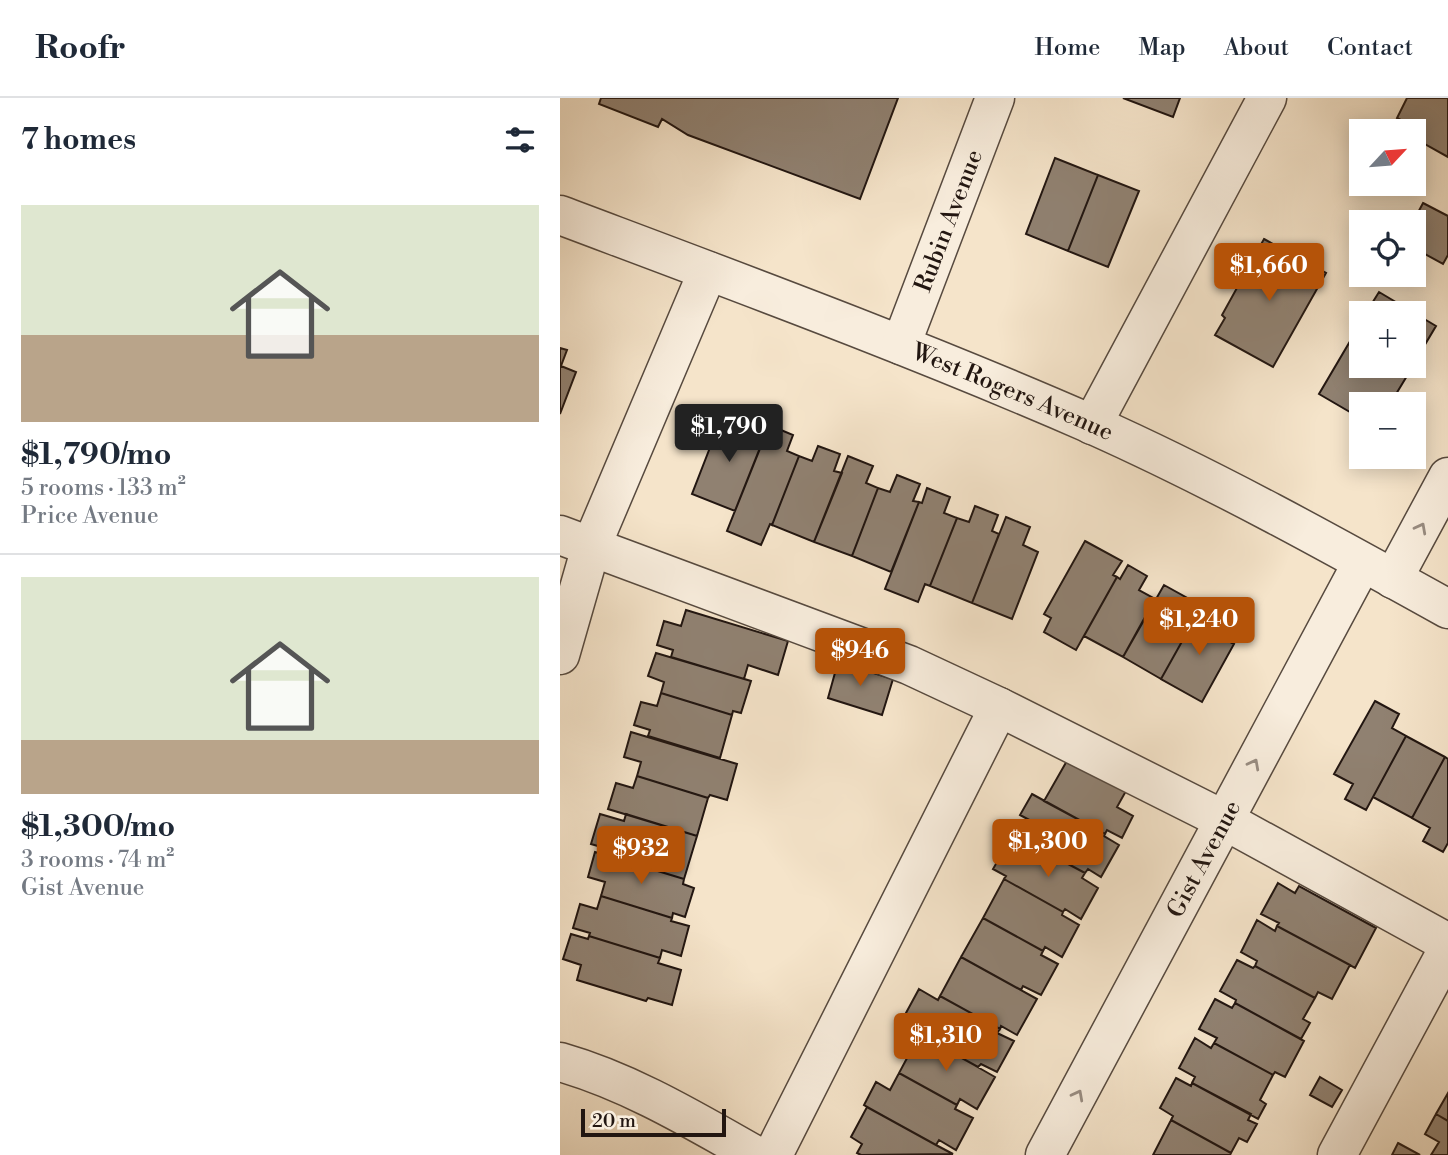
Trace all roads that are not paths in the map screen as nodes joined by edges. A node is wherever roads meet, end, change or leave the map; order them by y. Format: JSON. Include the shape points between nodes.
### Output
{"nodes":[{"id":1,"x":995,"y":98,"type":"edge"},
{"id":2,"x":1268,"y":98,"type":"edge"},
{"id":3,"x":560,"y":215,"type":"edge"},
{"id":4,"x":708,"y":271,"type":"junction"},
{"id":5,"x":901,"y":345,"type":"junction"},
{"id":6,"x":1092,"y":425,"type":"junction"},
{"id":7,"x":1448,"y":477,"type":"edge"},
{"id":8,"x":576,"y":541,"type":"edge"},
{"id":9,"x":1378,"y":571,"type":"junction"},
{"id":10,"x":1448,"y":609,"type":"edge"},
{"id":11,"x":560,"y":655,"type":"edge"},
{"id":12,"x":999,"y":707,"type":"junction"},
{"id":13,"x":1224,"y":820,"type":"junction"},
{"id":14,"x":1448,"y":943,"type":"edge"},
{"id":15,"x":1448,"y":949,"type":"edge"},
{"id":16,"x":560,"y":1062,"type":"edge"},
{"id":17,"x":755,"y":1155,"type":"edge"},
{"id":18,"x":773,"y":1155,"type":"edge"},
{"id":19,"x":1045,"y":1155,"type":"edge"},
{"id":20,"x":1337,"y":1155,"type":"edge"}],
"edges":[{"from":1,"to":5,"type":"street","name":"Rubin Avenue"},
{"from":2,"to":6,"type":"street"},
{"from":3,"to":4,"type":"street","name":"West Rogers Avenue"},
{"from":4,"to":5,"type":"street","name":"West Rogers Avenue"},
{"from":4,"to":8,"type":"street"},
{"from":5,"to":6,"type":"street","name":"West Rogers Avenue"},
{"from":6,"to":9,"type":"street","name":"West Rogers Avenue","via":[[1223,486]]},
{"from":9,"to":7,"type":"street","name":"Gist Avenue","one_way":true},
{"from":8,"to":11,"type":"street"},
{"from":8,"to":12,"type":"street","via":[[909,664]]},
{"from":9,"to":10,"type":"street","name":"West Rogers Avenue"},
{"from":13,"to":9,"type":"street","name":"Gist Avenue","one_way":true},
{"from":12,"to":13,"type":"street"},
{"from":12,"to":18,"type":"street"},
{"from":13,"to":14,"type":"street"},
{"from":19,"to":13,"type":"street","name":"Gist Avenue","one_way":true},
{"from":15,"to":20,"type":"street"},
{"from":16,"to":17,"type":"street","via":[[666,1105]]}]}
